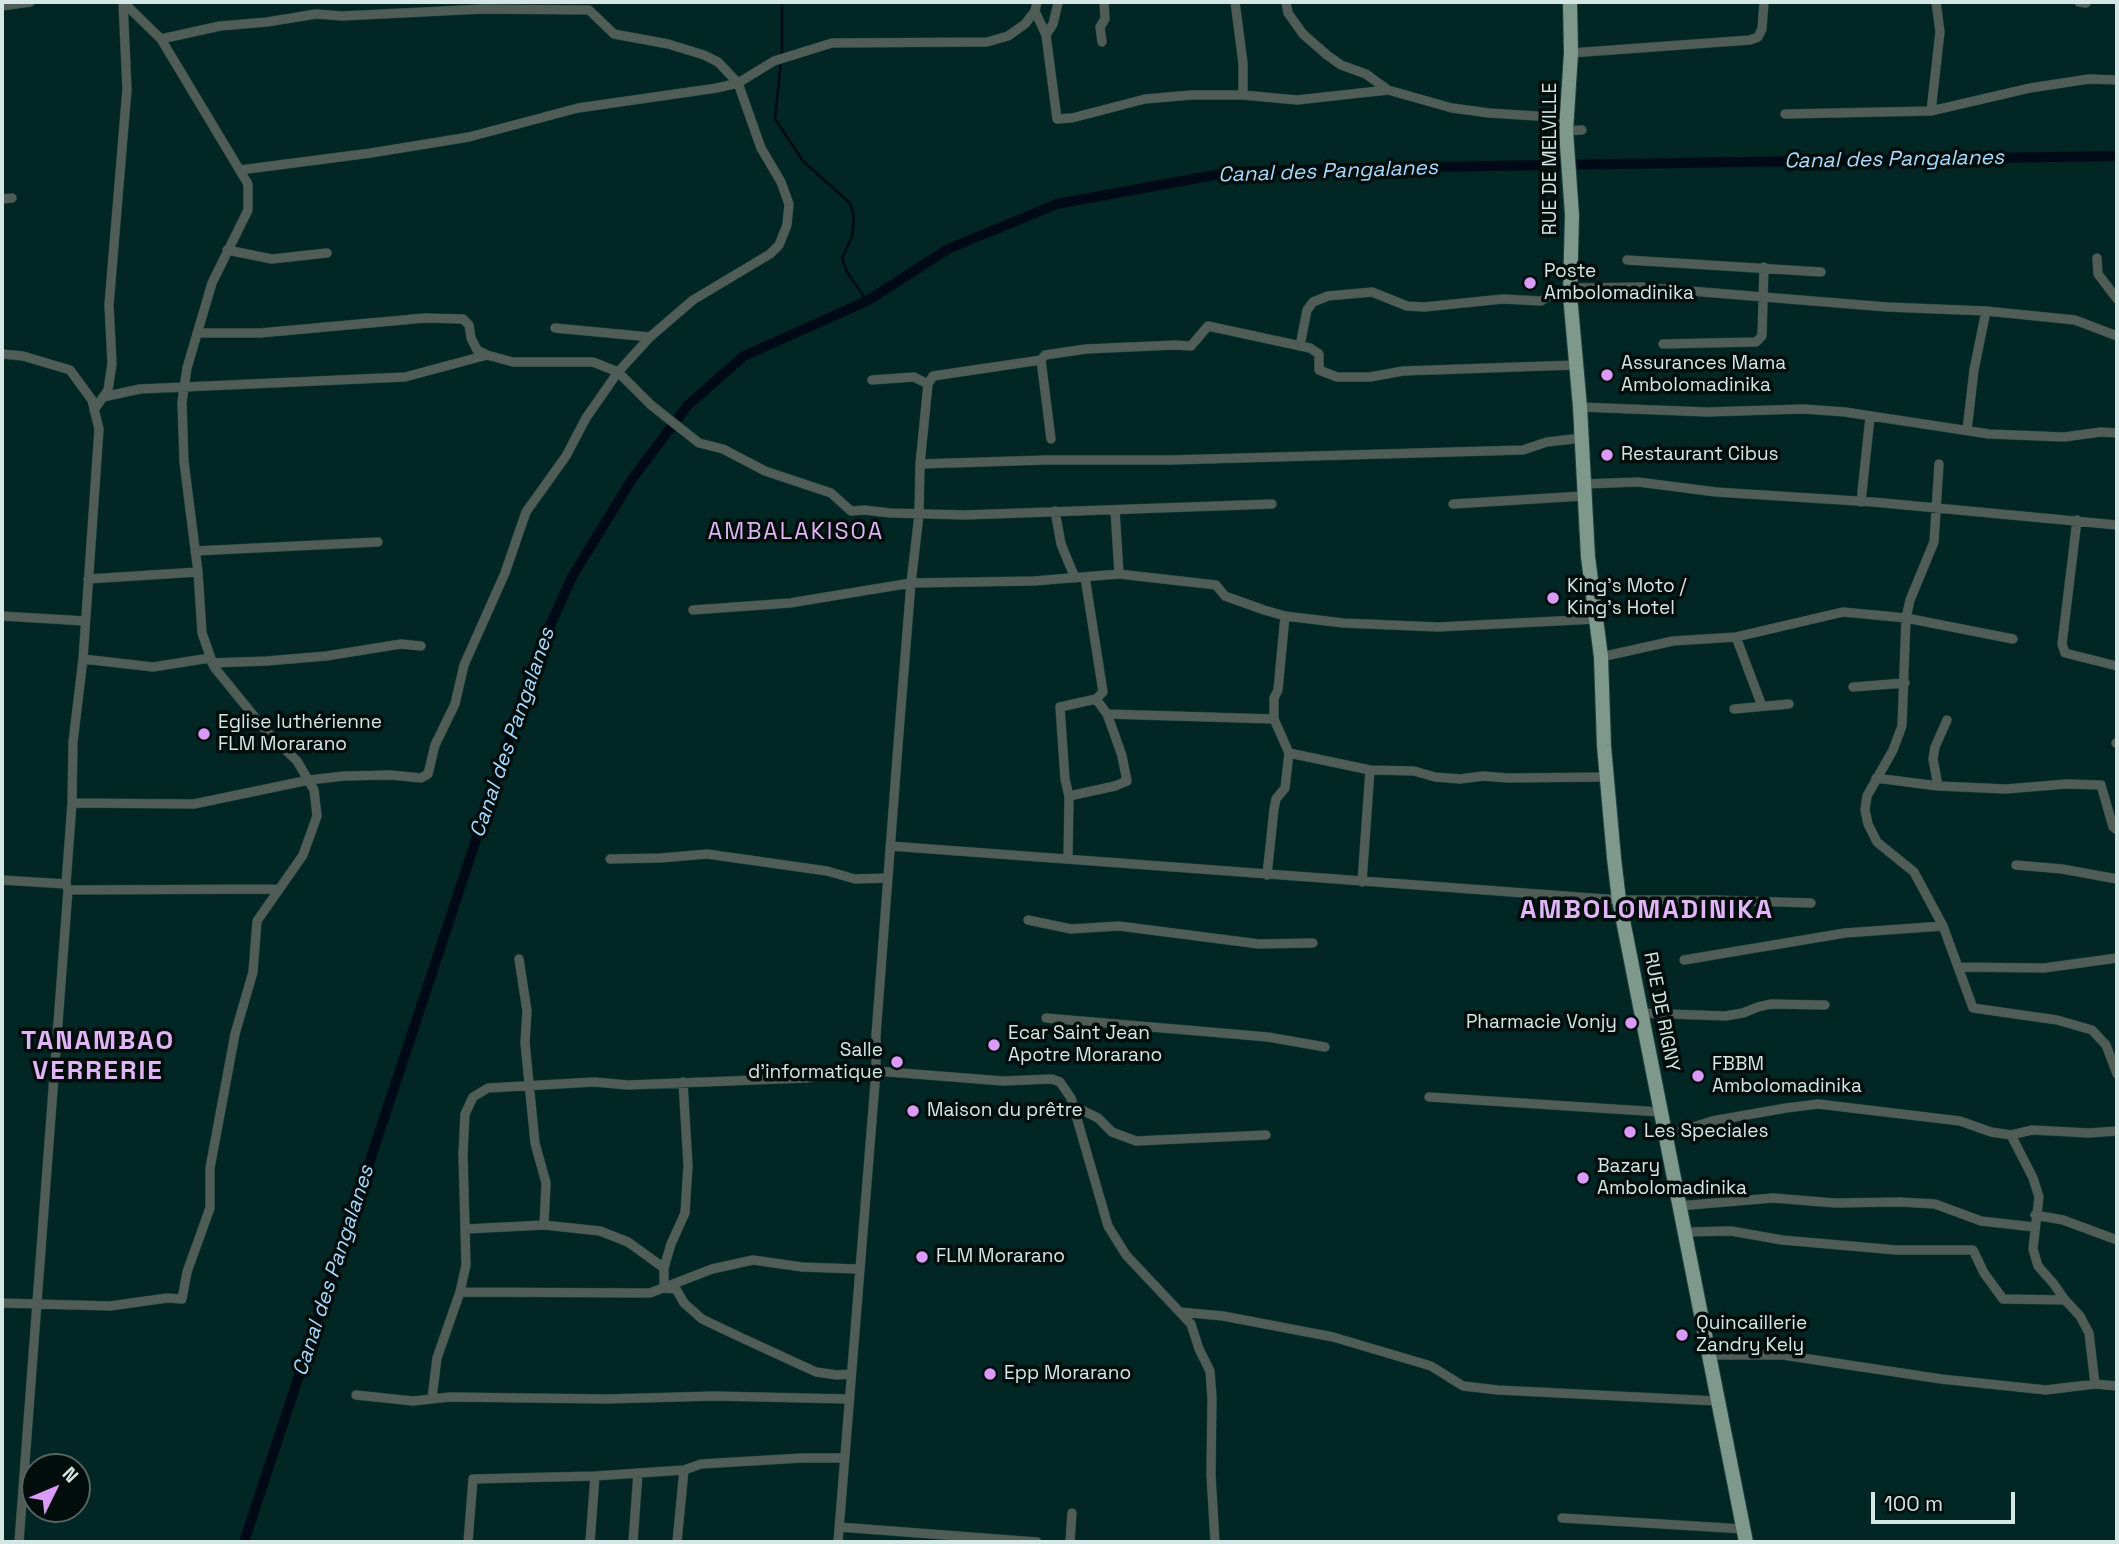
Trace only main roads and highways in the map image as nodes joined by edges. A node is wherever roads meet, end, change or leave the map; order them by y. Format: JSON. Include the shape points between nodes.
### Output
{"nodes":[{"id":1,"x":1570,"y":2,"type":"edge"},
{"id":2,"x":1584,"y":490,"type":"joint"},
{"id":3,"x":1745,"y":1536,"type":"edge"}],
"edges":[{"from":1,"to":2,"type":"main road","name":"RUE DE MELVILLE","via":[[1570,291]]},
{"from":2,"to":3,"type":"main road","name":"RUE DE RIGNY","via":[[1619,900]]}]}
